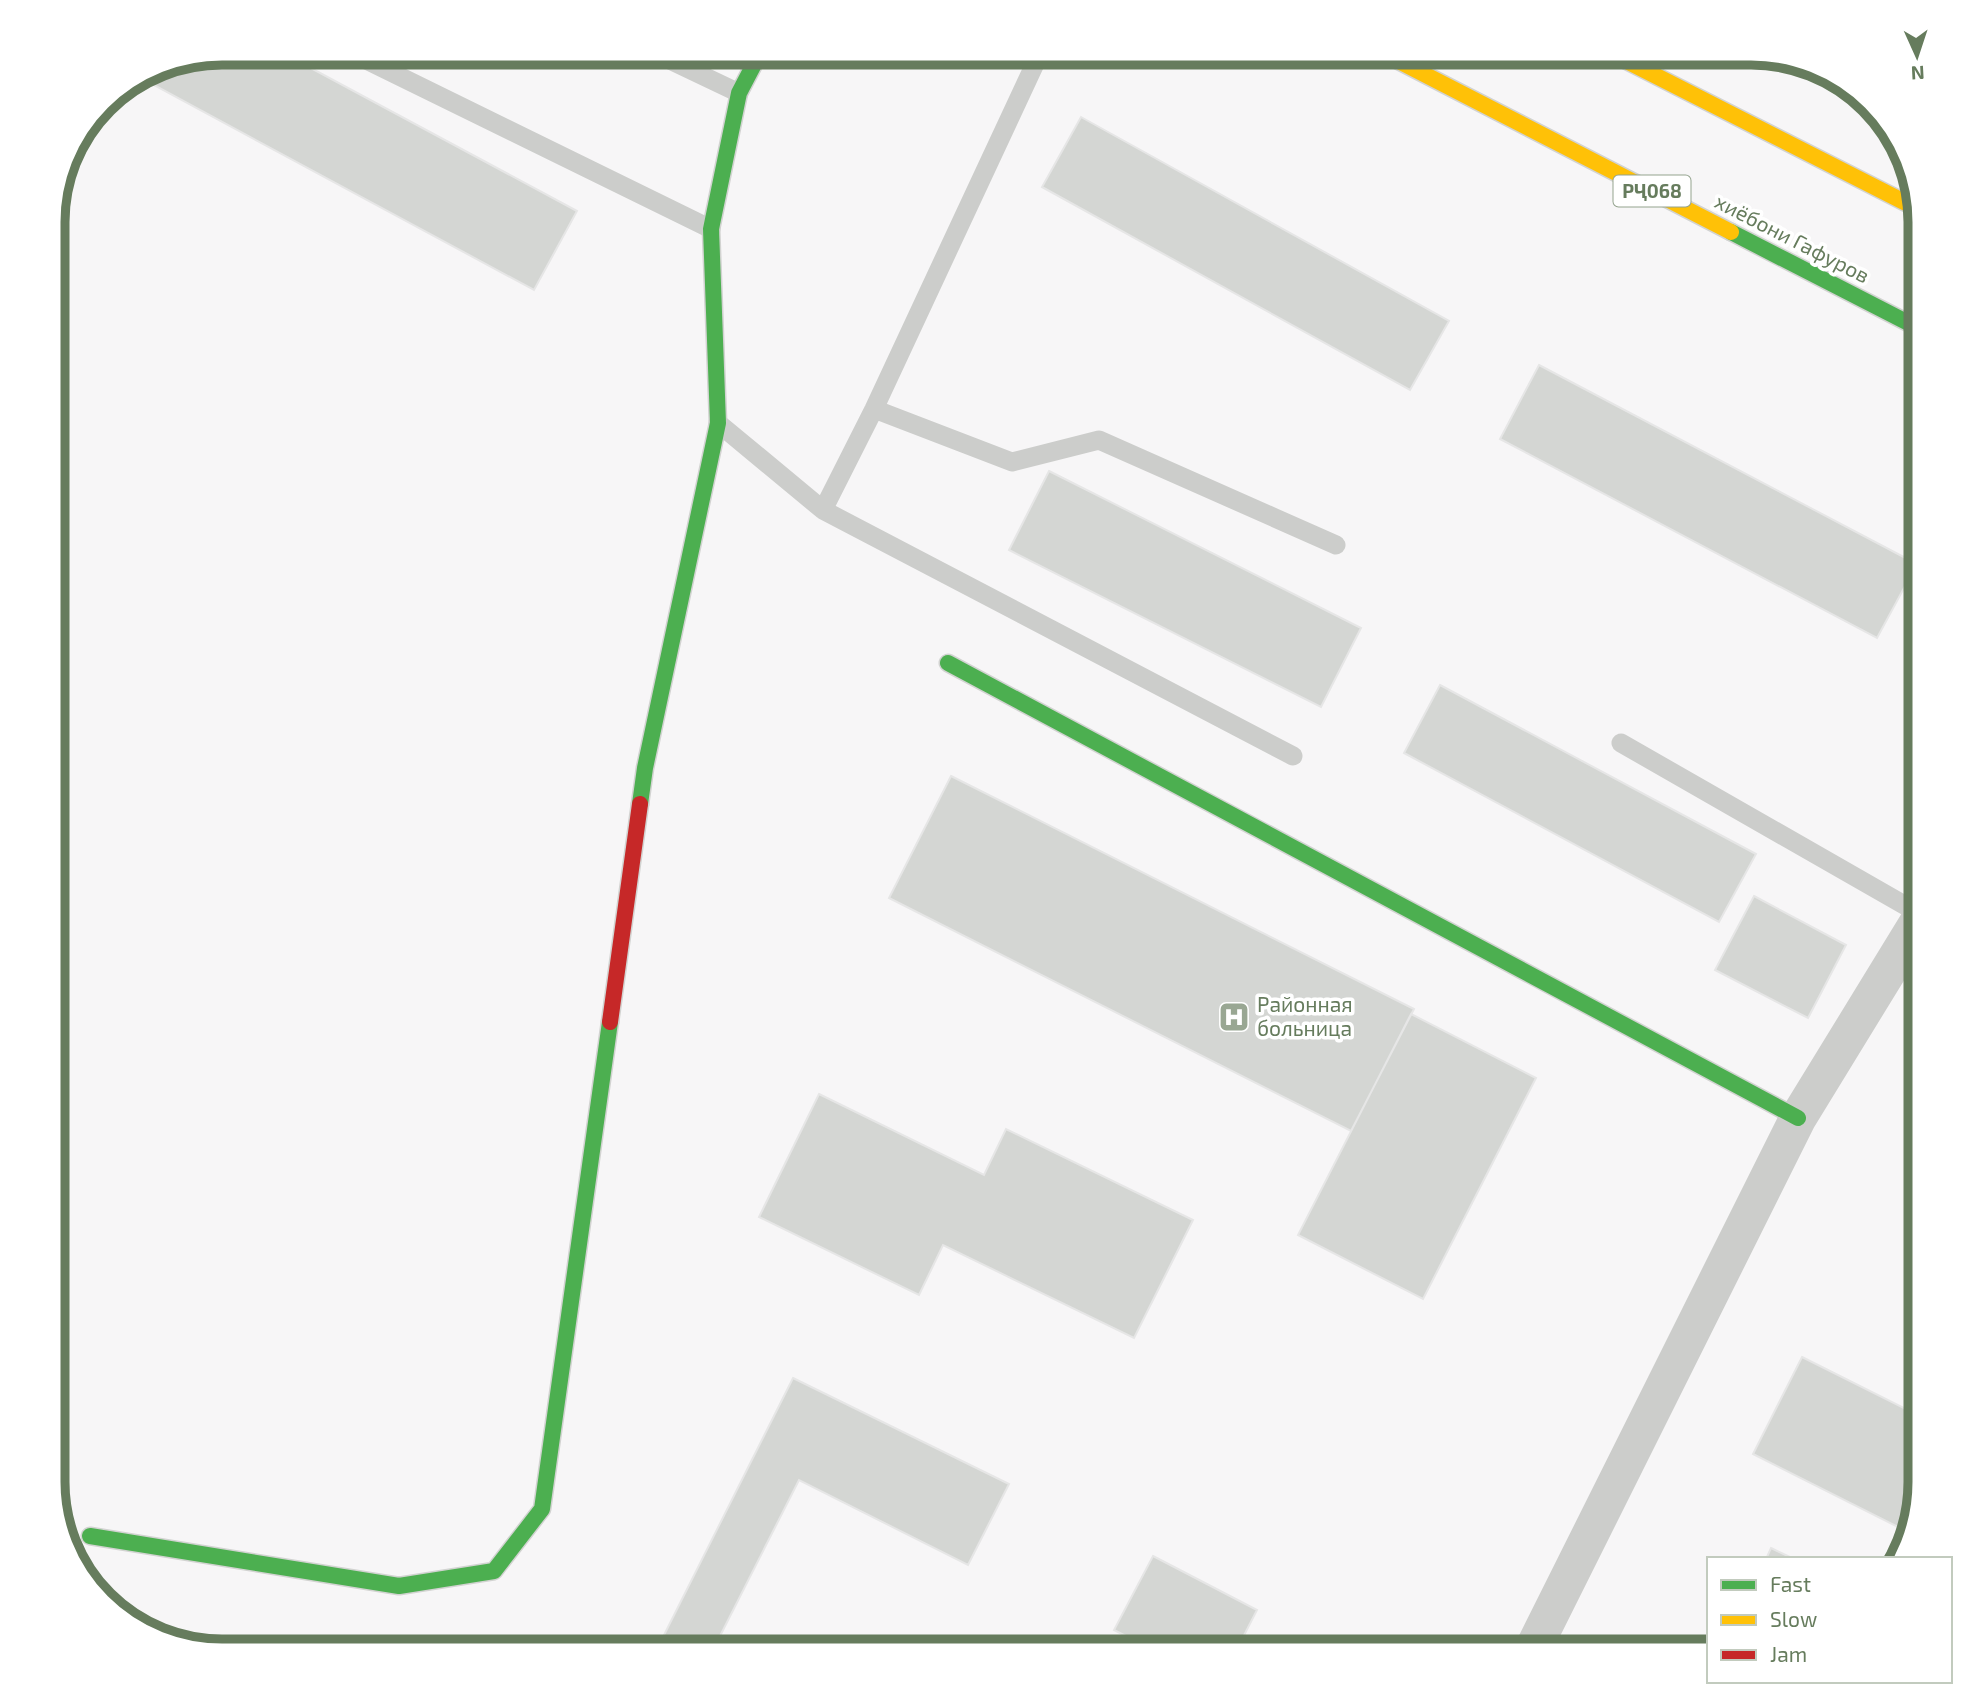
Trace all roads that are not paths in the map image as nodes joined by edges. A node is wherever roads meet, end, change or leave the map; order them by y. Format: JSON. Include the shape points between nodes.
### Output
{"nodes":[{"id":1,"x":378,"y":65,"type":"edge"},
{"id":2,"x":682,"y":65,"type":"edge"},
{"id":3,"x":753,"y":65,"type":"edge"},
{"id":4,"x":1034,"y":65,"type":"edge"},
{"id":5,"x":1408,"y":65,"type":"edge"},
{"id":6,"x":1636,"y":65,"type":"edge"},
{"id":7,"x":739,"y":93,"type":"junction"},
{"id":8,"x":1907,"y":203,"type":"edge"},
{"id":9,"x":711,"y":229,"type":"junction"},
{"id":10,"x":1908,"y":323,"type":"edge"},
{"id":11,"x":874,"y":409,"type":"junction"},
{"id":12,"x":718,"y":424,"type":"junction"},
{"id":13,"x":823,"y":510,"type":"junction"},
{"id":14,"x":1336,"y":545,"type":"dead end"},
{"id":15,"x":948,"y":663,"type":"dead end"},
{"id":16,"x":1620,"y":743,"type":"dead end"},
{"id":17,"x":1293,"y":756,"type":"dead end"},
{"id":18,"x":1908,"y":909,"type":"edge"},
{"id":19,"x":1908,"y":936,"type":"edge"},
{"id":20,"x":1798,"y":1118,"type":"junction"},
{"id":21,"x":90,"y":1536,"type":"dead end"},
{"id":22,"x":1538,"y":1639,"type":"edge"}],
"edges":[{"from":1,"to":9,"type":"lane"},
{"from":2,"to":7,"type":"lane"},
{"from":3,"to":7,"type":"main road"},
{"from":4,"to":11,"type":"lane"},
{"from":5,"to":10,"type":"main road","name":"хиёбони Гафуров","number":"РҶ068"},
{"from":6,"to":8,"type":"main road"},
{"from":7,"to":9,"type":"main road"},
{"from":9,"to":12,"type":"main road"},
{"from":11,"to":13,"type":"lane"},
{"from":11,"to":14,"type":"lane","via":[[1012,461],[1099,440]]},
{"from":12,"to":13,"type":"lane"},
{"from":12,"to":21,"type":"main road","via":[[645,768],[542,1509],[494,1571],[398,1586]]},
{"from":13,"to":17,"type":"lane"},
{"from":15,"to":20,"type":"main road"},
{"from":16,"to":18,"type":"lane"},
{"from":19,"to":20,"type":"street"},
{"from":20,"to":22,"type":"street"}]}
